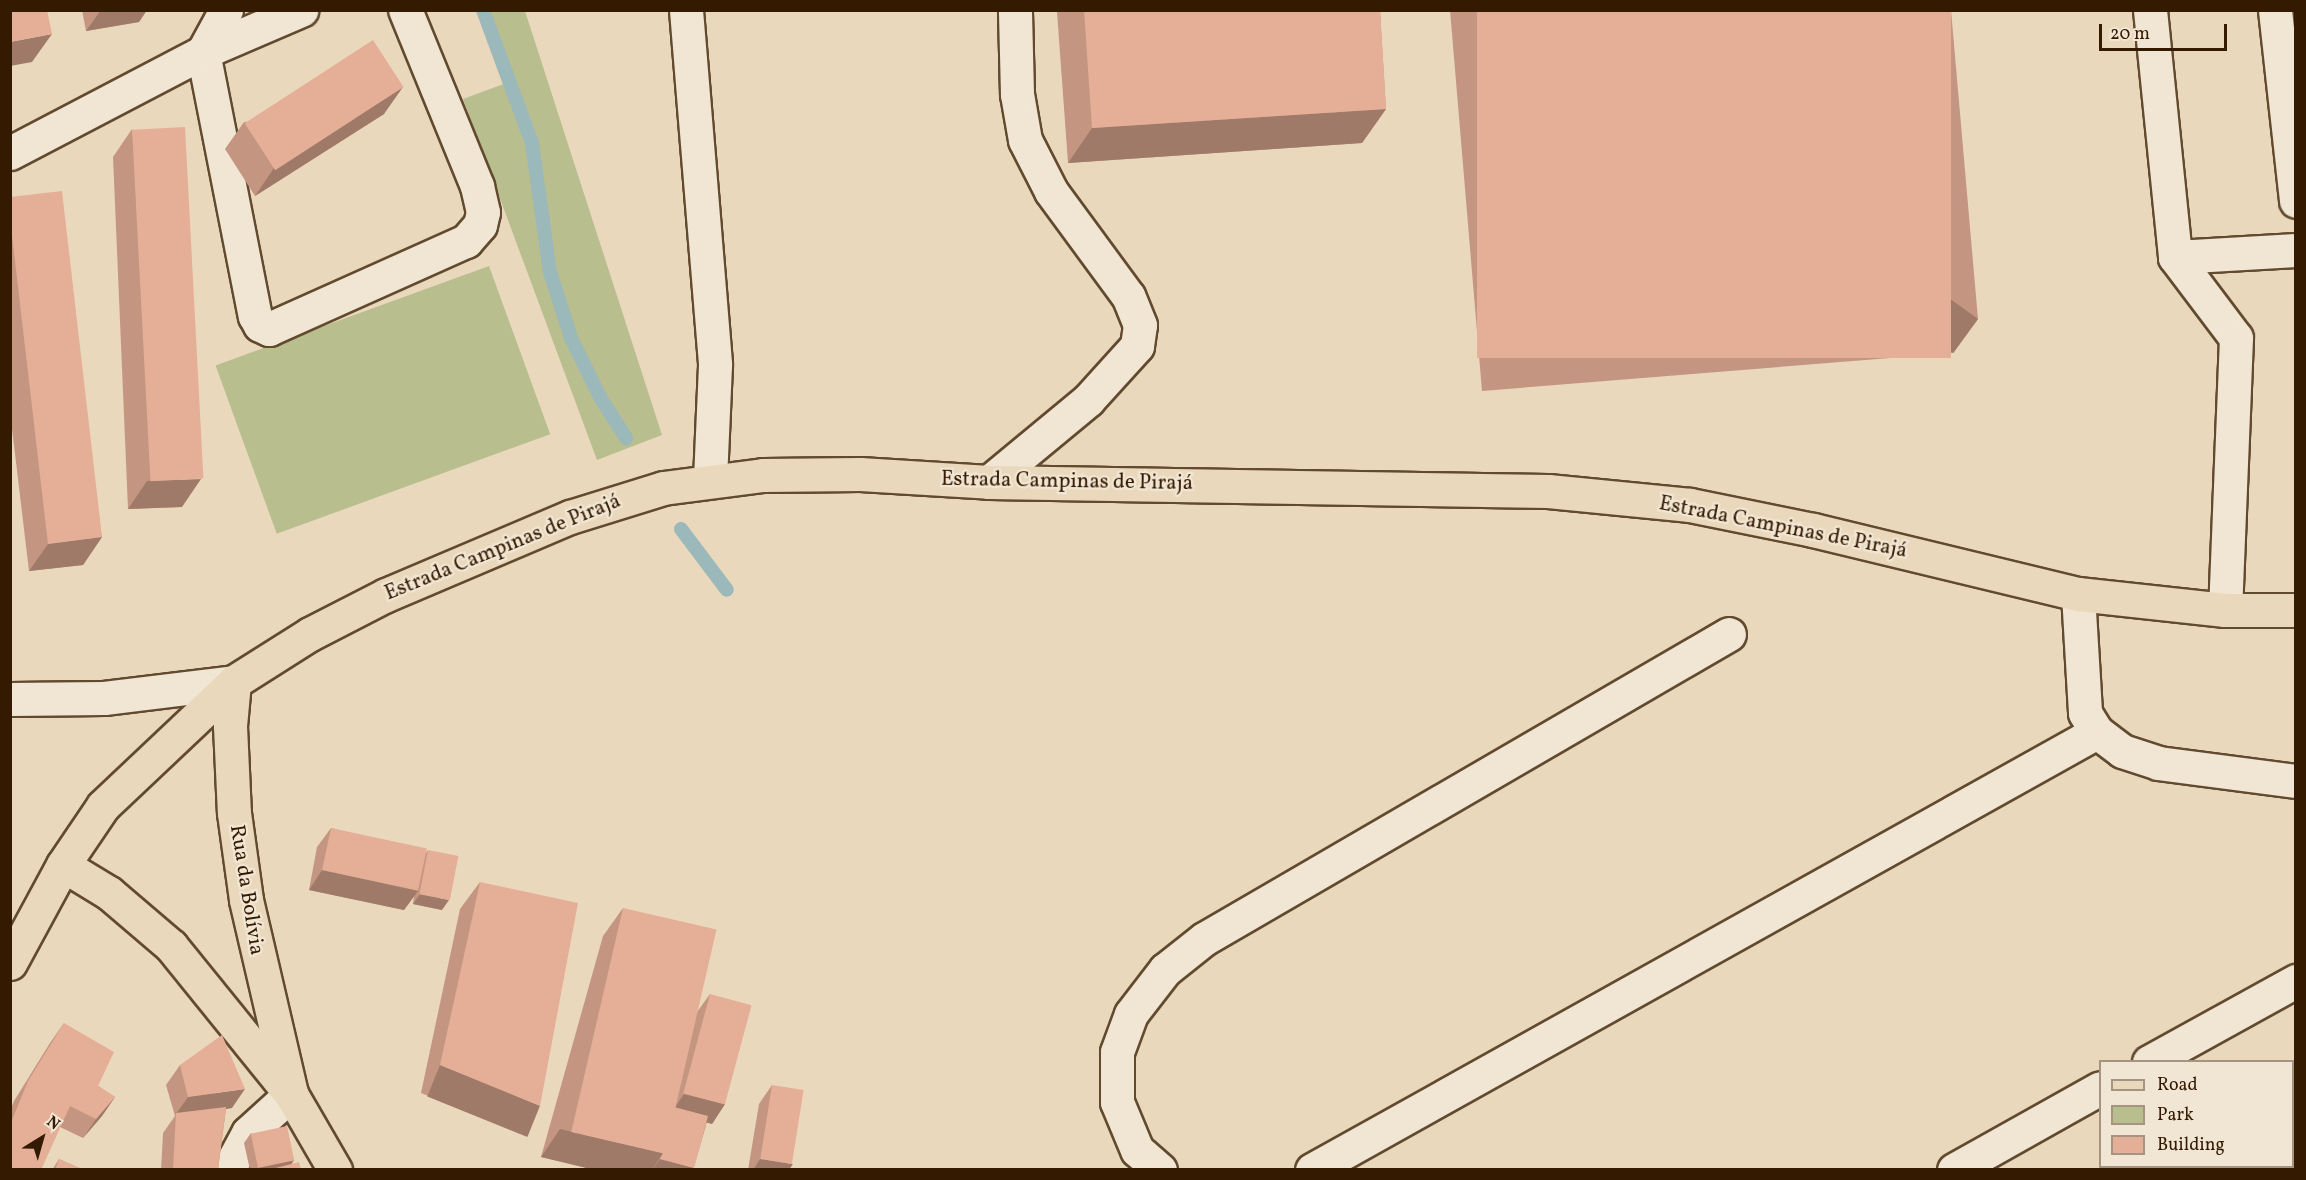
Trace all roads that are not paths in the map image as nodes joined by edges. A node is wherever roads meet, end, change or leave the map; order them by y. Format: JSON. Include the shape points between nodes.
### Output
{"nodes":[{"id":1,"x":226,"y":10,"type":"edge"},
{"id":2,"x":301,"y":10,"type":"edge"},
{"id":3,"x":405,"y":10,"type":"edge"},
{"id":4,"x":686,"y":10,"type":"edge"},
{"id":5,"x":1015,"y":10,"type":"edge"},
{"id":6,"x":2150,"y":10,"type":"edge"},
{"id":7,"x":2275,"y":10,"type":"edge"},
{"id":8,"x":203,"y":52,"type":"junction"},
{"id":9,"x":10,"y":153,"type":"edge"},
{"id":10,"x":2295,"y":201,"type":"edge"},
{"id":11,"x":2295,"y":250,"type":"edge"},
{"id":12,"x":2175,"y":257,"type":"junction"},
{"id":13,"x":710,"y":481,"type":"junction"},
{"id":14,"x":989,"y":482,"type":"junction"},
{"id":15,"x":2078,"y":594,"type":"junction"},
{"id":16,"x":2225,"y":610,"type":"junction"},
{"id":17,"x":2295,"y":610,"type":"edge"},
{"id":18,"x":1729,"y":634,"type":"dead end"},
{"id":19,"x":234,"y":682,"type":"junction"},
{"id":20,"x":10,"y":699,"type":"edge"},
{"id":21,"x":2097,"y":732,"type":"junction"},
{"id":22,"x":2295,"y":781,"type":"edge"},
{"id":23,"x":63,"y":865,"type":"junction"},
{"id":24,"x":10,"y":963,"type":"edge"},
{"id":25,"x":2295,"y":981,"type":"edge"},
{"id":26,"x":2153,"y":1060,"type":"edge"},
{"id":27,"x":2099,"y":1089,"type":"edge"},
{"id":28,"x":291,"y":1094,"type":"junction"},
{"id":29,"x":228,"y":1170,"type":"edge"},
{"id":30,"x":335,"y":1170,"type":"edge"},
{"id":31,"x":1160,"y":1170,"type":"edge"},
{"id":32,"x":1312,"y":1170,"type":"edge"},
{"id":33,"x":1954,"y":1170,"type":"edge"}],
"edges":[{"from":1,"to":8,"type":"street"},
{"from":2,"to":8,"type":"street"},
{"from":3,"to":8,"type":"street","via":[[477,186],[483,212],[480,225],[466,242],[269,329],[260,325],[255,316]]},
{"from":4,"to":13,"type":"street","via":[[715,365]]},
{"from":5,"to":14,"type":"street","via":[[1017,94],[1025,140],[1051,191],[1128,296],[1140,325],[1137,346],[1088,400]]},
{"from":6,"to":12,"type":"street"},
{"from":7,"to":10,"type":"street"},
{"from":8,"to":9,"type":"street"},
{"from":11,"to":12,"type":"street"},
{"from":12,"to":16,"type":"street","via":[[2236,338]]},
{"from":13,"to":14,"type":"main road","name":"Estrada Campinas de Pirajá","via":[[763,475],[860,474]]},
{"from":13,"to":19,"type":"main road","name":"Estrada Campinas de Pirajá","via":[[618,500],[386,595],[310,634]]},
{"from":14,"to":15,"type":"main road","name":"Estrada Campinas de Pirajá","via":[[1548,491],[1690,505],[1813,530]]},
{"from":15,"to":16,"type":"main road","name":"Estrada Campinas de Pirajá"},
{"from":15,"to":21,"type":"street","via":[[2085,713]]},
{"from":16,"to":17,"type":"main road","name":"Estrada Campinas de Pirajá"},
{"from":18,"to":31,"type":"street","via":[[1204,939],[1164,970],[1131,1014],[1117,1052],[1117,1102],[1137,1150]]},
{"from":19,"to":20,"type":"street","via":[[104,698]]},
{"from":19,"to":23,"type":"main road","name":"Estrada Campinas de Pirajá","via":[[103,806]]},
{"from":19,"to":28,"type":"main road","name":"Rua da Bolívia","via":[[230,726],[234,813],[246,900]]},
{"from":21,"to":22,"type":"street","via":[[2122,751],[2158,763]]},
{"from":21,"to":32,"type":"street"},
{"from":23,"to":24,"type":"main road","name":"Estrada Campinas de Pirajá"},
{"from":23,"to":28,"type":"main road","name":"Rua da Bolívia","via":[[109,893],[171,946]]},
{"from":25,"to":26,"type":"street"},
{"from":27,"to":33,"type":"street"},
{"from":28,"to":29,"type":"street","via":[[248,1133]]},
{"from":28,"to":30,"type":"main road","name":"Rua da Bolívia"}]}
